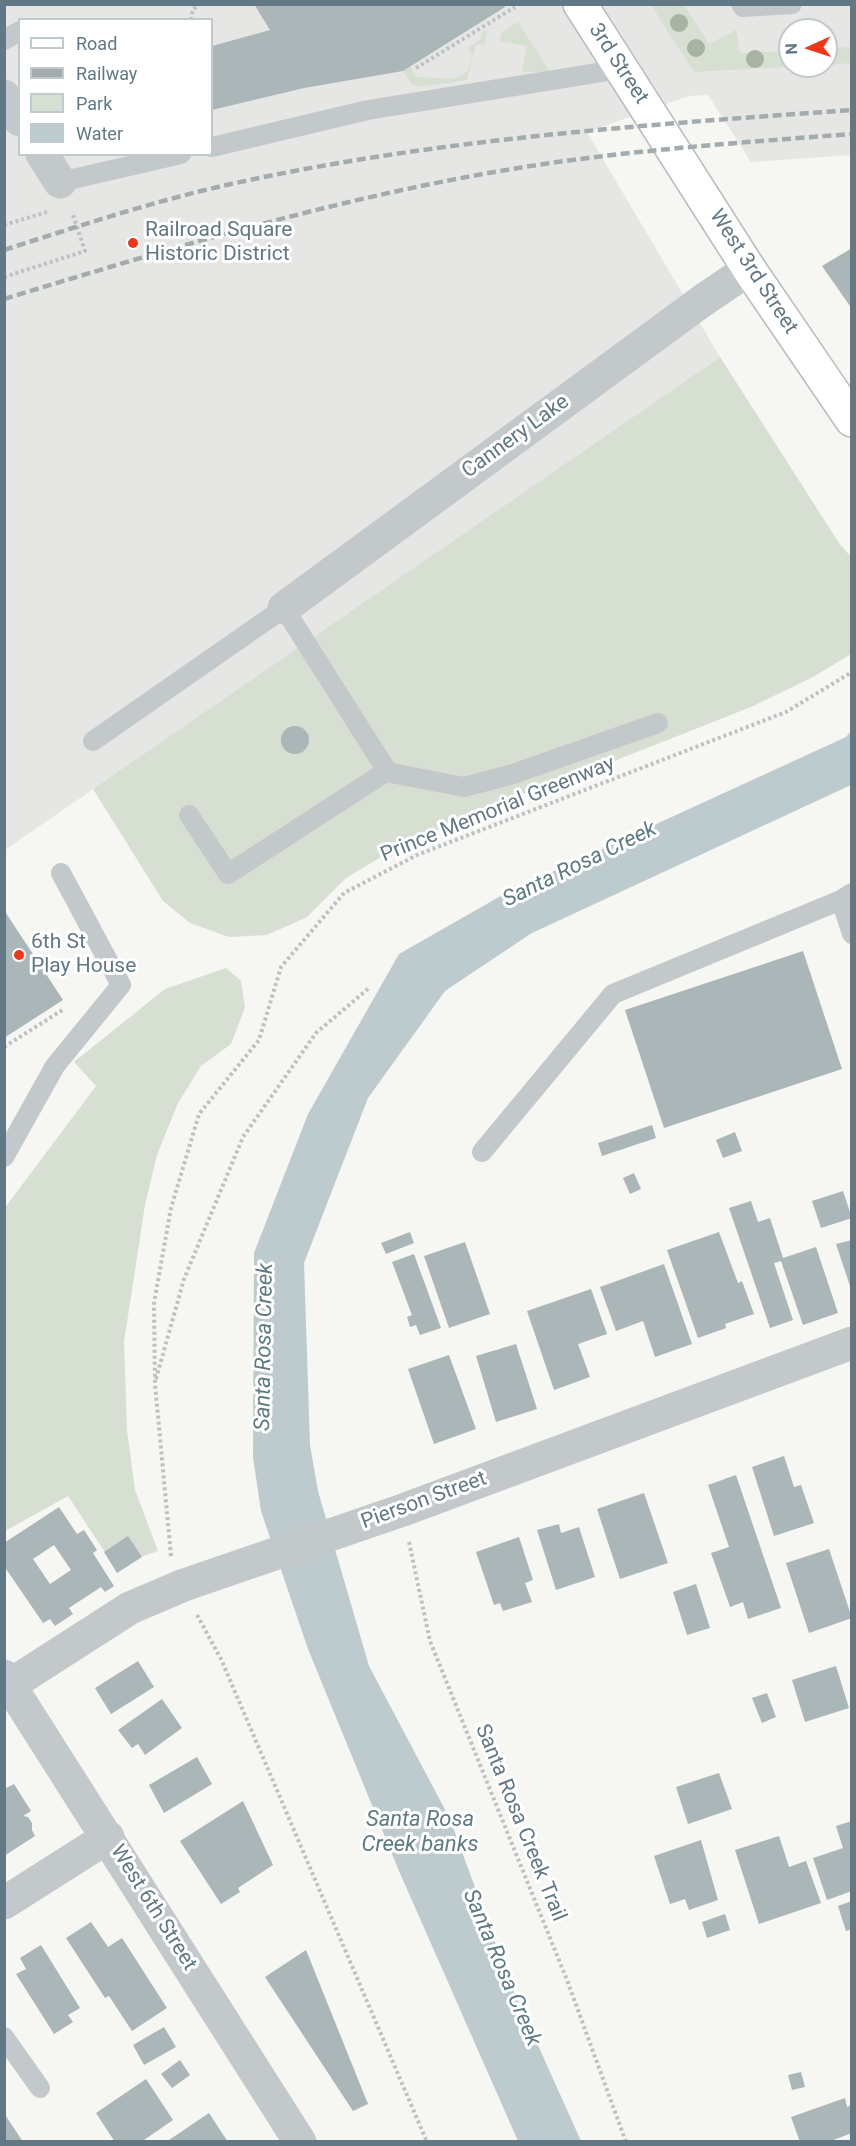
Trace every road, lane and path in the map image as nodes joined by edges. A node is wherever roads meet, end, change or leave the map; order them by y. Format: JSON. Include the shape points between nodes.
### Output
{"nodes":[{"id":1,"x":200,"y":4,"type":"edge"},
{"id":2,"x":580,"y":4,"type":"edge"},
{"id":3,"x":741,"y":4,"type":"edge"},
{"id":4,"x":792,"y":4,"type":"edge"},
{"id":5,"x":515,"y":7,"type":"dead end"},
{"id":6,"x":191,"y":18,"type":"edge"},
{"id":7,"x":18,"y":32,"type":"edge"},
{"id":8,"x":4,"y":40,"type":"edge"},
{"id":9,"x":416,"y":68,"type":"dead end"},
{"id":10,"x":621,"y":69,"type":"junction"},
{"id":11,"x":4,"y":96,"type":"edge"},
{"id":12,"x":18,"y":117,"type":"edge"},
{"id":13,"x":656,"y":124,"type":"joint"},
{"id":14,"x":213,"y":147,"type":"edge"},
{"id":15,"x":43,"y":156,"type":"edge"},
{"id":16,"x":175,"y":156,"type":"edge"},
{"id":17,"x":65,"y":194,"type":"junction"},
{"id":18,"x":749,"y":269,"type":"junction"},
{"id":19,"x":4,"y":277,"type":"edge"},
{"id":20,"x":852,"y":420,"type":"edge"},
{"id":21,"x":284,"y":608,"type":"junction"},
{"id":22,"x":852,"y":672,"type":"edge"},
{"id":23,"x":658,"y":723,"type":"dead end"},
{"id":24,"x":93,"y":741,"type":"dead end"},
{"id":25,"x":386,"y":772,"type":"junction"},
{"id":26,"x":189,"y":815,"type":"dead end"},
{"id":27,"x":61,"y":873,"type":"dead end"},
{"id":28,"x":846,"y":897,"type":"edge"},
{"id":29,"x":852,"y":934,"type":"edge"},
{"id":30,"x":369,"y":987,"type":"dead end"},
{"id":31,"x":88,"y":1027,"type":"junction"},
{"id":32,"x":4,"y":1047,"type":"edge"},
{"id":33,"x":482,"y":1152,"type":"dead end"},
{"id":34,"x":4,"y":1156,"type":"edge"},
{"id":35,"x":852,"y":1343,"type":"edge"},
{"id":36,"x":155,"y":1384,"type":"junction"},
{"id":37,"x":390,"y":1514,"type":"junction"},
{"id":38,"x":169,"y":1550,"type":"dead end"},
{"id":39,"x":194,"y":1608,"type":"dead end"},
{"id":40,"x":7,"y":1681,"type":"edge"},
{"id":41,"x":108,"y":1837,"type":"junction"},
{"id":42,"x":4,"y":1903,"type":"edge"},
{"id":43,"x":4,"y":2037,"type":"edge"},
{"id":44,"x":40,"y":2088,"type":"dead end"},
{"id":45,"x":300,"y":2142,"type":"edge"},
{"id":46,"x":427,"y":2142,"type":"edge"},
{"id":47,"x":626,"y":2142,"type":"edge"}],
"edges":[{"from":1,"to":6,"type":"path","via":[[193,9]]},
{"from":2,"to":10,"type":"main road","name":"3rd Street"},
{"from":3,"to":4,"type":"lane"},
{"from":5,"to":9,"type":"path"},
{"from":7,"to":8,"type":"lane"},
{"from":10,"to":13,"type":"main road","name":"3rd Street"},
{"from":10,"to":14,"type":"lane","via":[[368,110]]},
{"from":11,"to":12,"type":"street"},
{"from":13,"to":18,"type":"main road","name":"West 3rd Street"},
{"from":15,"to":17,"type":"street"},
{"from":16,"to":17,"type":"lane"},
{"from":17,"to":19,"type":"path","via":[[85,251]]},
{"from":18,"to":20,"type":"main road","name":"West 3rd Street"},
{"from":18,"to":21,"type":"street","name":"Cannery Lake"},
{"from":21,"to":24,"type":"lane"},
{"from":21,"to":25,"type":"lane"},
{"from":22,"to":36,"type":"path","name":"Prince Memorial Greenway","via":[[786,712],[417,855],[344,893],[281,967],[259,1040],[199,1114],[171,1208],[154,1303]]},
{"from":23,"to":25,"type":"lane","via":[[464,788]]},
{"from":25,"to":26,"type":"lane","via":[[228,874]]},
{"from":27,"to":31,"type":"lane","via":[[121,985]]},
{"from":28,"to":29,"type":"lane"},
{"from":28,"to":33,"type":"lane","via":[[613,994]]},
{"from":30,"to":36,"type":"path","via":[[316,1033],[243,1137],[184,1279]]},
{"from":31,"to":32,"type":"path","via":[[64,1009]]},
{"from":31,"to":34,"type":"lane","via":[[55,1066]]},
{"from":35,"to":37,"type":"street","name":"Pierson Street"},
{"from":36,"to":38,"type":"path","name":"Prince Memorial Greenway"},
{"from":37,"to":40,"type":"street","name":"Pierson Street","via":[[220,1571],[130,1608]]},
{"from":37,"to":47,"type":"path","name":"Santa Rosa Creek Trail","via":[[430,1641],[567,1980]]},
{"from":39,"to":46,"type":"path","via":[[225,1670]]},
{"from":40,"to":41,"type":"street","name":"West 6th Street"},
{"from":41,"to":42,"type":"street"},
{"from":41,"to":45,"type":"street","name":"West 6th Street"},
{"from":43,"to":44,"type":"lane"}]}
